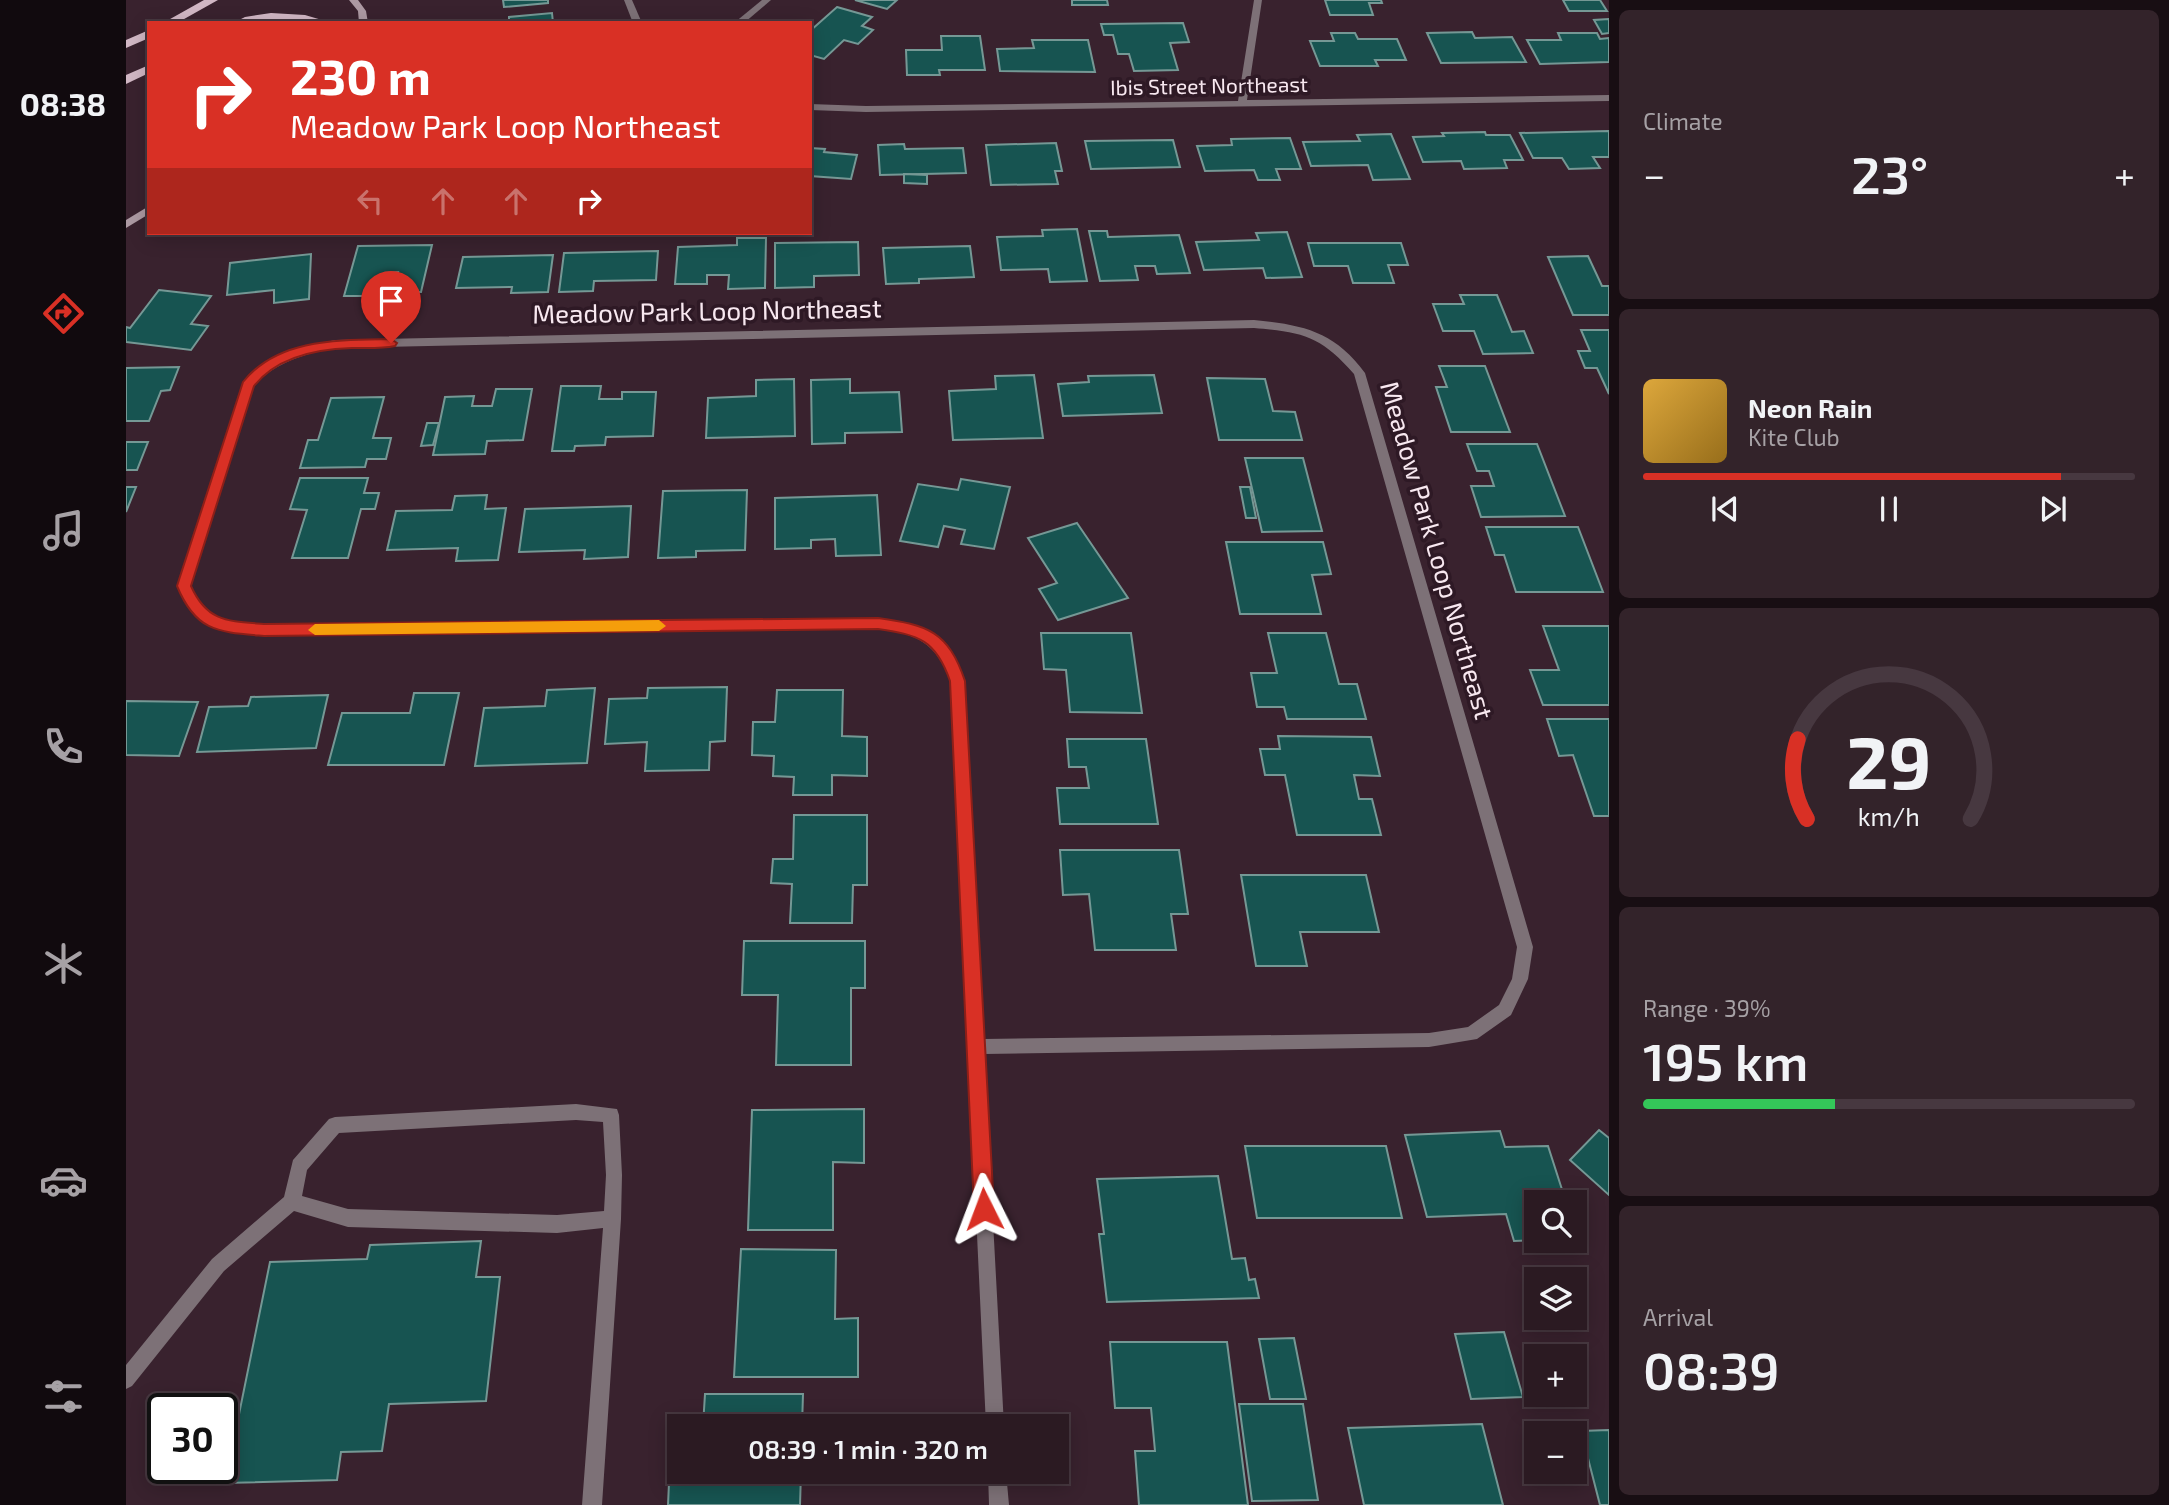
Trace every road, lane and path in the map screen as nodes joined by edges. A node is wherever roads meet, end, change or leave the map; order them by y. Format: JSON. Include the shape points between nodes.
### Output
{"nodes":[{"id":1,"x":212,"y":0,"type":"edge"},
{"id":2,"x":353,"y":0,"type":"edge"},
{"id":3,"x":628,"y":0,"type":"edge"},
{"id":4,"x":767,"y":0,"type":"edge"},
{"id":5,"x":1258,"y":0,"type":"edge"},
{"id":6,"x":173,"y":21,"type":"edge"},
{"id":7,"x":246,"y":21,"type":"edge"},
{"id":8,"x":318,"y":21,"type":"edge"},
{"id":9,"x":364,"y":21,"type":"edge"},
{"id":10,"x":637,"y":21,"type":"edge"},
{"id":11,"x":741,"y":21,"type":"edge"},
{"id":12,"x":147,"y":34,"type":"edge"},
{"id":13,"x":126,"y":45,"type":"edge"},
{"id":14,"x":147,"y":69,"type":"edge"},
{"id":15,"x":126,"y":80,"type":"edge"},
{"id":16,"x":1609,"y":97,"type":"edge"},
{"id":17,"x":1242,"y":103,"type":"junction"},
{"id":18,"x":812,"y":107,"type":"edge"},
{"id":19,"x":147,"y":210,"type":"edge"},
{"id":20,"x":126,"y":225,"type":"edge"},
{"id":21,"x":976,"y":1047,"type":"junction"},
{"id":22,"x":292,"y":1202,"type":"junction"},
{"id":23,"x":612,"y":1219,"type":"junction"},
{"id":24,"x":126,"y":1380,"type":"edge"},
{"id":25,"x":994,"y":1414,"type":"edge"},
{"id":26,"x":998,"y":1484,"type":"edge"},
{"id":27,"x":592,"y":1505,"type":"edge"},
{"id":28,"x":999,"y":1505,"type":"edge"}],
"edges":[{"from":1,"to":6,"type":"main road"},
{"from":2,"to":9,"type":"main road"},
{"from":3,"to":10,"type":"street"},
{"from":4,"to":11,"type":"street"},
{"from":5,"to":17,"type":"street"},
{"from":7,"to":8,"type":"main road","via":[[265,16]]},
{"from":12,"to":13,"type":"main road"},
{"from":14,"to":15,"type":"main road"},
{"from":16,"to":17,"type":"street","name":"Ibis Street Northeast"},
{"from":17,"to":18,"type":"street","name":"Ibis Street Northeast"},
{"from":19,"to":20,"type":"main road"},
{"from":21,"to":21,"type":"street","name":"Meadow Park Loop Northeast","via":[[1429,1040],[1471,1034],[1505,1010],[1520,979],[1525,947],[1359,373],[1342,352],[1321,335],[1293,327],[1240,324],[335,344],[300,351],[258,372],[247,385],[184,586],[192,605],[205,618],[229,627],[264,630],[878,624],[913,628],[935,642],[949,656],[958,681]]},
{"from":21,"to":25,"type":"street","name":"Meadow Park Loop Northeast"},
{"from":22,"to":23,"type":"street","via":[[348,1218],[557,1224]]},
{"from":22,"to":23,"type":"street","via":[[299,1166],[335,1125],[576,1112],[611,1115]]},
{"from":22,"to":24,"type":"street","via":[[218,1265]]},
{"from":23,"to":27,"type":"street"},
{"from":26,"to":28,"type":"street"}]}
